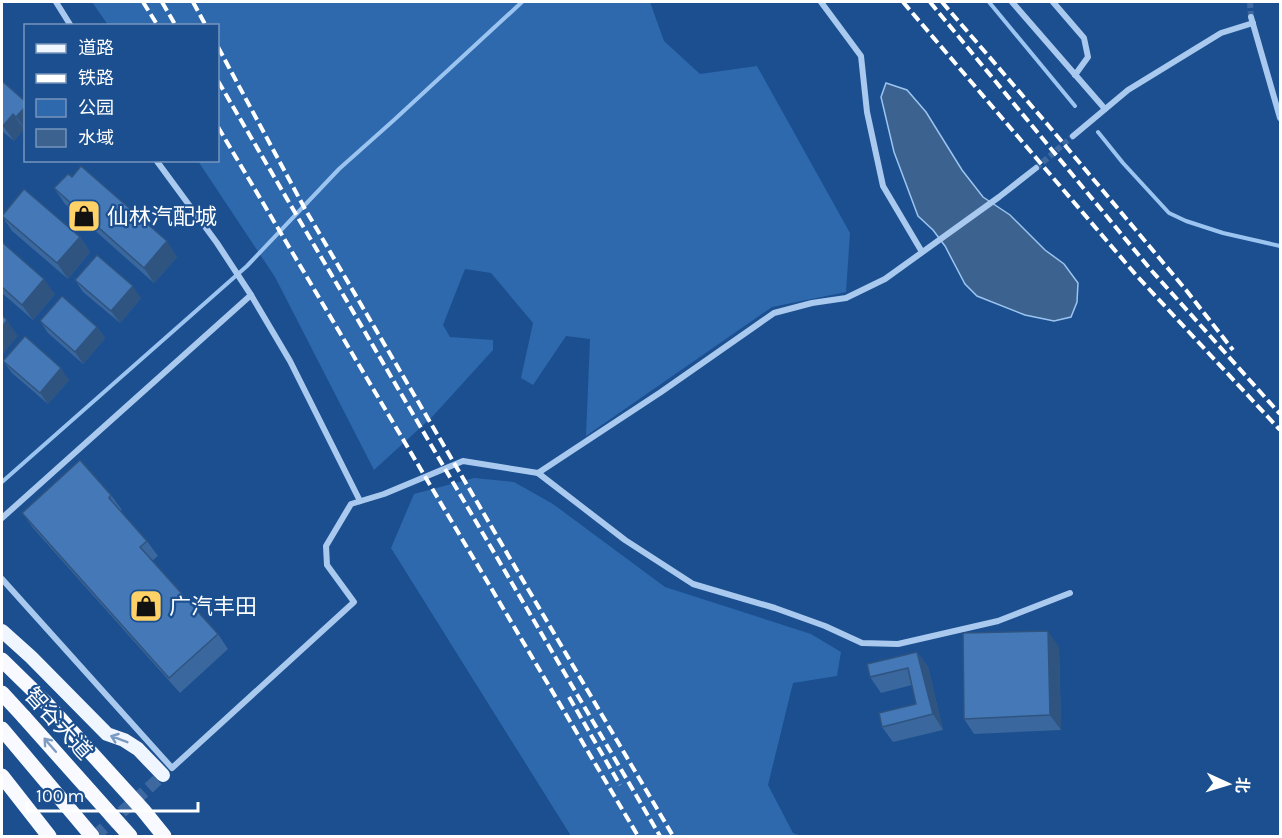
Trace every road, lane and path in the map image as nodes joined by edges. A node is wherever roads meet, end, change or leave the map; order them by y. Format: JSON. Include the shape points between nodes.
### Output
{"nodes":[{"id":1,"x":56,"y":2,"type":"edge"},
{"id":2,"x":821,"y":2,"type":"edge"},
{"id":3,"x":1012,"y":2,"type":"edge"},
{"id":4,"x":1053,"y":2,"type":"edge"},
{"id":5,"x":70,"y":24,"type":"edge"},
{"id":6,"x":1075,"y":75,"type":"junction"},
{"id":7,"x":1105,"y":109,"type":"junction"},
{"id":8,"x":1281,"y":118,"type":"edge"},
{"id":9,"x":1073,"y":136,"type":"tunnel mouth"},
{"id":10,"x":157,"y":162,"type":"edge"},
{"id":11,"x":1036,"y":168,"type":"tunnel mouth"},
{"id":12,"x":922,"y":252,"type":"junction"},
{"id":13,"x":251,"y":295,"type":"junction"},
{"id":14,"x":538,"y":473,"type":"junction"},
{"id":15,"x":360,"y":501,"type":"junction"},
{"id":16,"x":2,"y":518,"type":"edge"},
{"id":17,"x":2,"y":579,"type":"edge"},
{"id":18,"x":1070,"y":593,"type":"dead end"},
{"id":19,"x":2,"y":631,"type":"edge"},
{"id":20,"x":2,"y":660,"type":"edge"},
{"id":21,"x":2,"y":693,"type":"edge"},
{"id":22,"x":4,"y":731,"type":"edge"},
{"id":23,"x":167,"y":771,"type":"junction"},
{"id":24,"x":2,"y":776,"type":"edge"},
{"id":25,"x":143,"y":810,"type":"junction"},
{"id":26,"x":49,"y":837,"type":"edge"},
{"id":27,"x":92,"y":837,"type":"edge"},
{"id":28,"x":130,"y":837,"type":"edge"},
{"id":29,"x":165,"y":837,"type":"edge"},
{"id":30,"x":171,"y":837,"type":"edge"}],
"edges":[{"from":1,"to":5,"type":"street"},
{"from":2,"to":12,"type":"street","via":[[861,56],[867,112],[883,186]]},
{"from":3,"to":6,"type":"street"},
{"from":4,"to":6,"type":"street","via":[[1084,38],[1088,57]]},
{"from":6,"to":7,"type":"street"},
{"from":7,"to":8,"type":"street","via":[[1128,90],[1221,33],[1252,20]]},
{"from":7,"to":9,"type":"street"},
{"from":10,"to":13,"type":"street"},
{"from":11,"to":12,"type":"street"},
{"from":12,"to":14,"type":"street","via":[[885,279],[846,298],[774,312]]},
{"from":13,"to":15,"type":"street","via":[[290,361]]},
{"from":13,"to":16,"type":"street"},
{"from":14,"to":15,"type":"street","via":[[462,461]]},
{"from":14,"to":18,"type":"street","via":[[626,540],[693,584],[775,608],[862,643],[898,644],[998,621]]},
{"from":15,"to":23,"type":"street","via":[[351,504],[326,546],[327,565],[354,602]]},
{"from":17,"to":23,"type":"street"},
{"from":23,"to":19,"type":"main road","one_way":true,"via":[[124,740],[107,734]]},
{"from":20,"to":25,"type":"highway","bridge":true},
{"from":28,"to":21,"type":"highway","name":"智谷大道","one_way":true,"bridge":true},
{"from":22,"to":27,"type":"highway","name":"智谷大道"},
{"from":24,"to":26,"type":"highway"},
{"from":25,"to":29,"type":"highway","bridge":true},
{"from":25,"to":30,"type":"highway","bridge":true}]}
